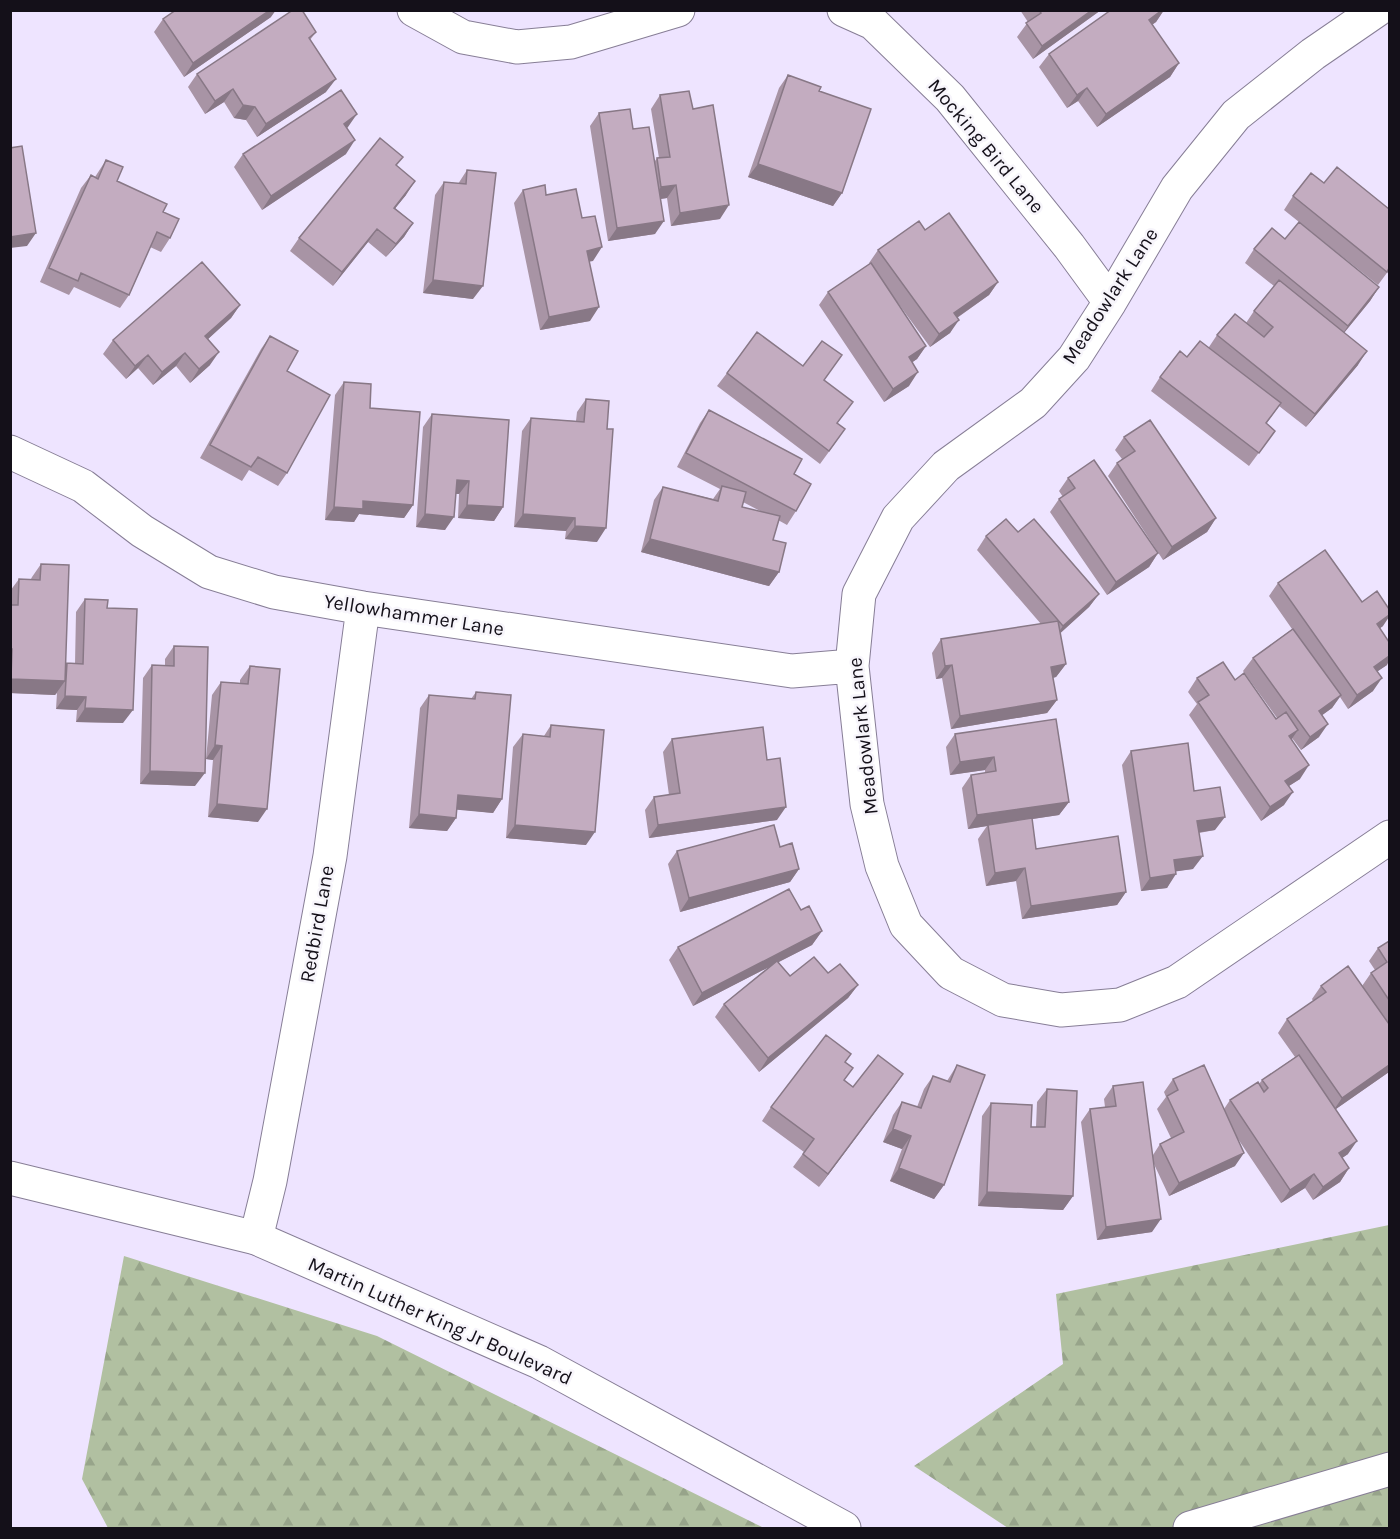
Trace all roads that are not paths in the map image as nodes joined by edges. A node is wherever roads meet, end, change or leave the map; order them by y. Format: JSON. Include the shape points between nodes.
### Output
{"nodes":[{"id":1,"x":414,"y":10,"type":"edge"},
{"id":2,"x":678,"y":10,"type":"edge"},
{"id":3,"x":844,"y":10,"type":"edge"},
{"id":4,"x":1377,"y":10,"type":"edge"},
{"id":5,"x":1110,"y":302,"type":"junction"},
{"id":6,"x":10,"y":452,"type":"edge"},
{"id":7,"x":363,"y":608,"type":"junction"},
{"id":8,"x":852,"y":666,"type":"junction"},
{"id":9,"x":1389,"y":837,"type":"edge"},
{"id":10,"x":10,"y":1178,"type":"edge"},
{"id":11,"x":256,"y":1238,"type":"junction"},
{"id":12,"x":1389,"y":1469,"type":"edge"},
{"id":13,"x":844,"y":1528,"type":"edge"},
{"id":14,"x":1190,"y":1528,"type":"edge"}],
"edges":[{"from":1,"to":2,"type":"street","via":[[463,37],[517,47],[571,42]]},
{"from":3,"to":5,"type":"street","name":"Mocking Bird Lane","via":[[873,23],[950,98]]},
{"from":4,"to":5,"type":"street","name":"Meadowlark Lane","via":[[1236,115],[1178,188]]},
{"from":5,"to":8,"type":"street","name":"Meadowlark Lane","via":[[1074,358],[1033,403],[946,466],[898,518],[859,594]]},
{"from":6,"to":7,"type":"street","name":"Yellowhammer Lane","via":[[83,486],[142,531],[209,572],[274,592]]},
{"from":7,"to":8,"type":"street","name":"Yellowhammer Lane","via":[[792,671]]},
{"from":7,"to":11,"type":"street","name":"Redbird Lane","via":[[330,856]]},
{"from":8,"to":9,"type":"street","name":"Meadowlark Lane","via":[[867,804],[882,866],[906,925],[951,973],[1004,1000],[1061,1010],[1120,1005],[1177,982]]},
{"from":10,"to":11,"type":"street","name":"Martin Luther King Jr Boulevard"},
{"from":11,"to":13,"type":"street","name":"Martin Luther King Jr Boulevard","via":[[539,1362]]},
{"from":12,"to":14,"type":"street"}]}
